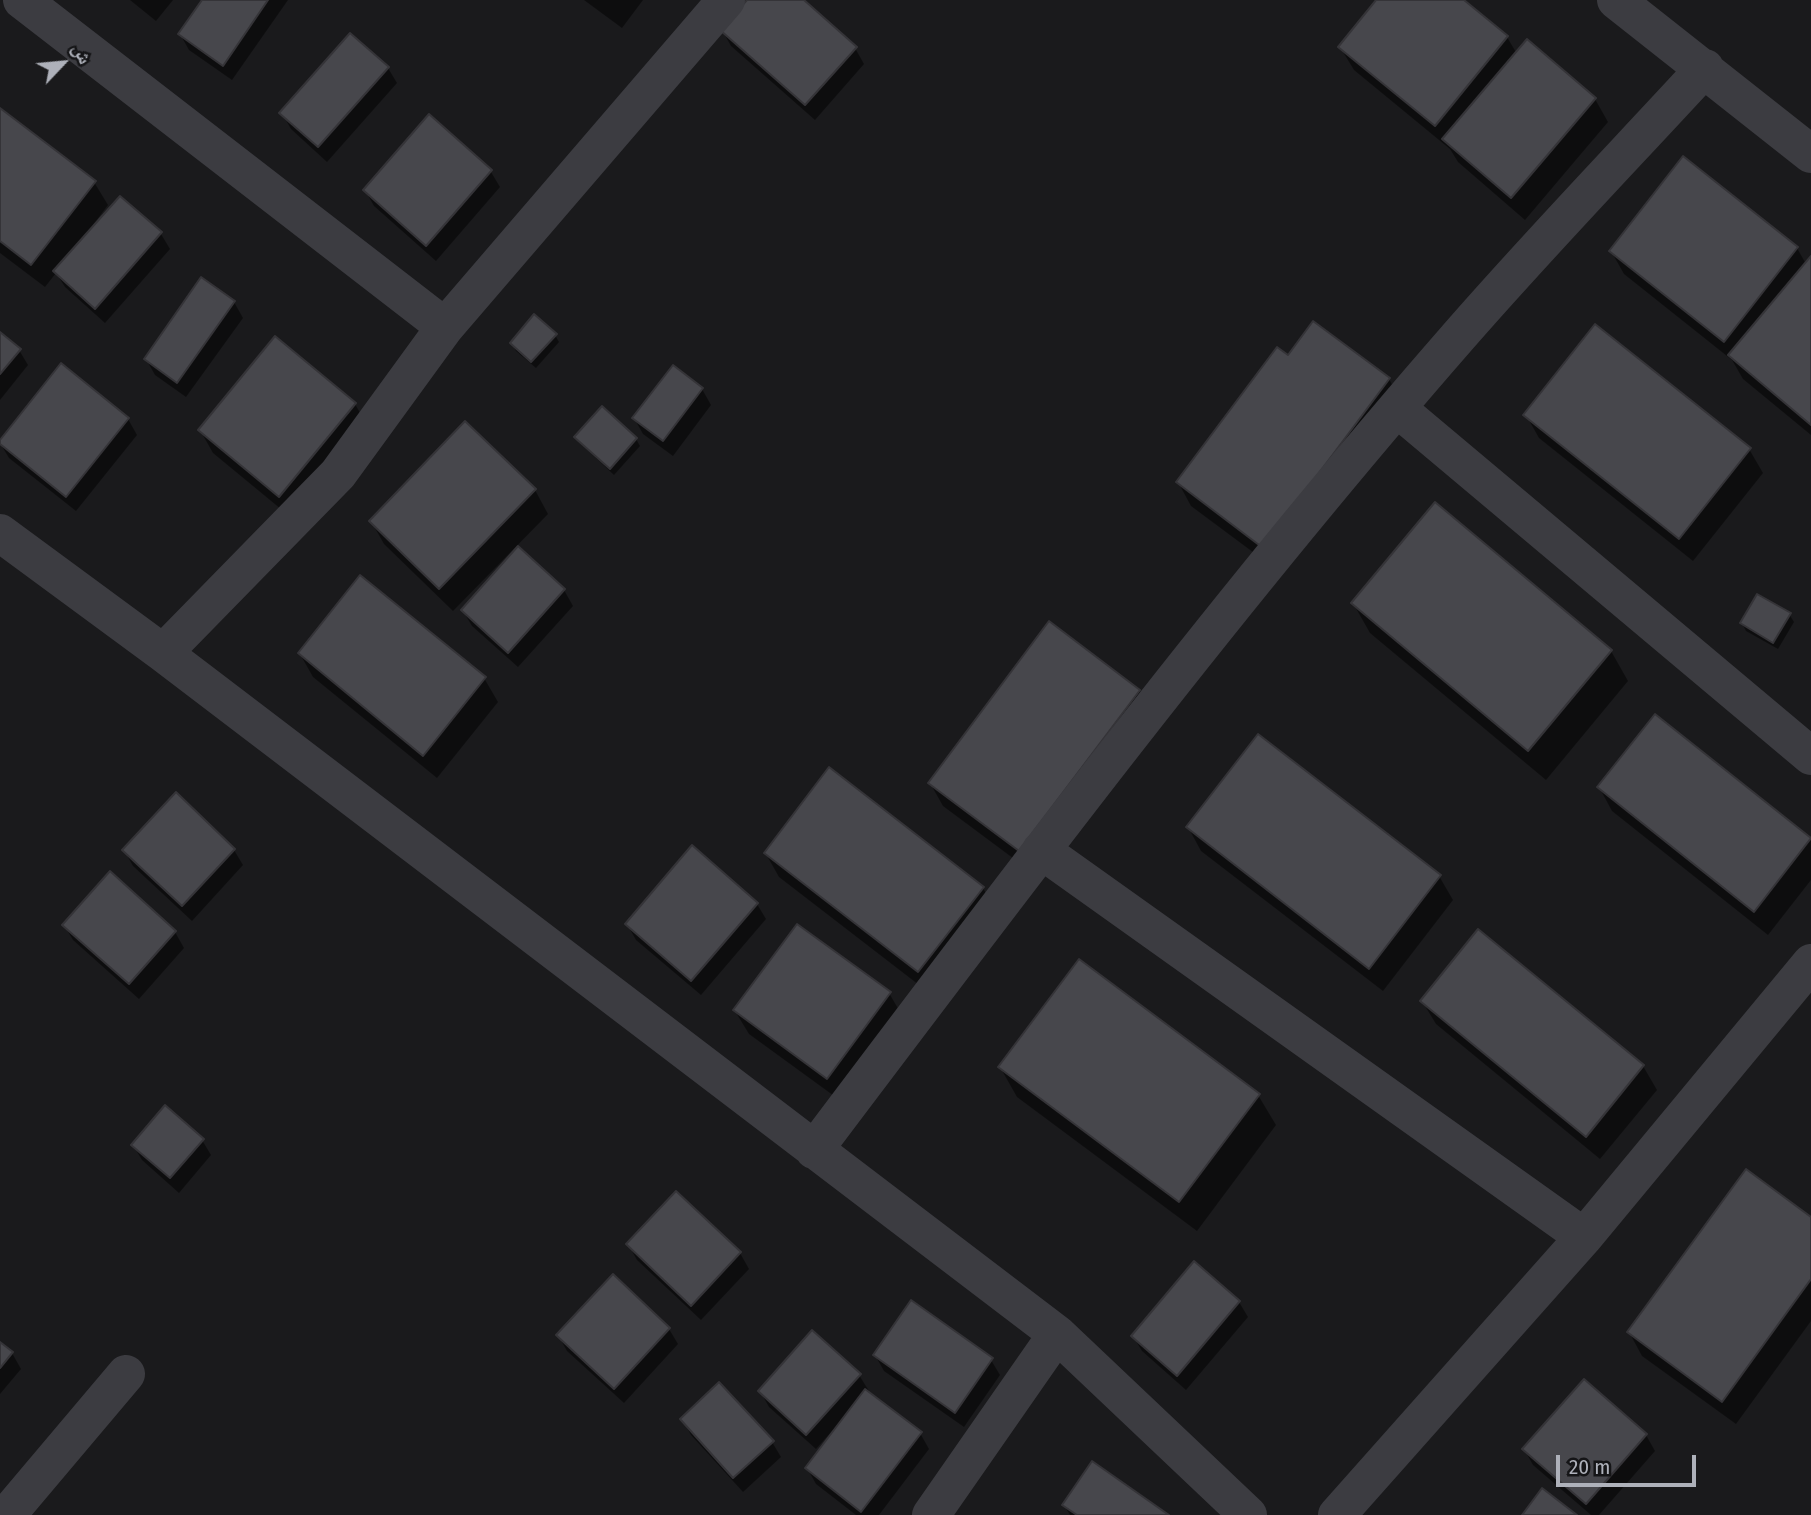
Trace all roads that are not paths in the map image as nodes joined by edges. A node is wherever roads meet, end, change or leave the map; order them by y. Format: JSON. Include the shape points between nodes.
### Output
{"nodes":[{"id":1,"x":22,"y":0,"type":"edge"},
{"id":2,"x":726,"y":0,"type":"edge"},
{"id":3,"x":1616,"y":0,"type":"edge"},
{"id":4,"x":1705,"y":68,"type":"junction"},
{"id":5,"x":1811,"y":154,"type":"edge"},
{"id":6,"x":445,"y":327,"type":"junction"},
{"id":7,"x":1398,"y":409,"type":"junction"},
{"id":8,"x":0,"y":533,"type":"edge"},
{"id":9,"x":163,"y":653,"type":"junction"},
{"id":10,"x":1811,"y":756,"type":"edge"},
{"id":11,"x":1041,"y":850,"type":"junction"},
{"id":12,"x":1811,"y":963,"type":"edge"},
{"id":13,"x":814,"y":1150,"type":"junction"},
{"id":14,"x":1584,"y":1237,"type":"junction"},
{"id":15,"x":1057,"y":1334,"type":"junction"},
{"id":16,"x":126,"y":1374,"type":"dead end"},
{"id":17,"x":7,"y":1515,"type":"edge"},
{"id":18,"x":931,"y":1515,"type":"edge"},
{"id":19,"x":1248,"y":1515,"type":"edge"},
{"id":20,"x":1336,"y":1515,"type":"edge"}],
"edges":[{"from":1,"to":6,"type":"street"},
{"from":2,"to":6,"type":"street"},
{"from":3,"to":4,"type":"street"},
{"from":4,"to":5,"type":"street"},
{"from":4,"to":7,"type":"street","via":[[1457,338]]},
{"from":6,"to":9,"type":"street","via":[[338,474]]},
{"from":7,"to":10,"type":"street"},
{"from":7,"to":11,"type":"street","via":[[1253,581]]},
{"from":8,"to":9,"type":"street"},
{"from":9,"to":13,"type":"street"},
{"from":11,"to":13,"type":"street"},
{"from":11,"to":14,"type":"street"},
{"from":12,"to":14,"type":"street"},
{"from":13,"to":15,"type":"street"},
{"from":14,"to":20,"type":"street"},
{"from":15,"to":18,"type":"street"},
{"from":15,"to":19,"type":"street"},
{"from":16,"to":17,"type":"street"}]}
